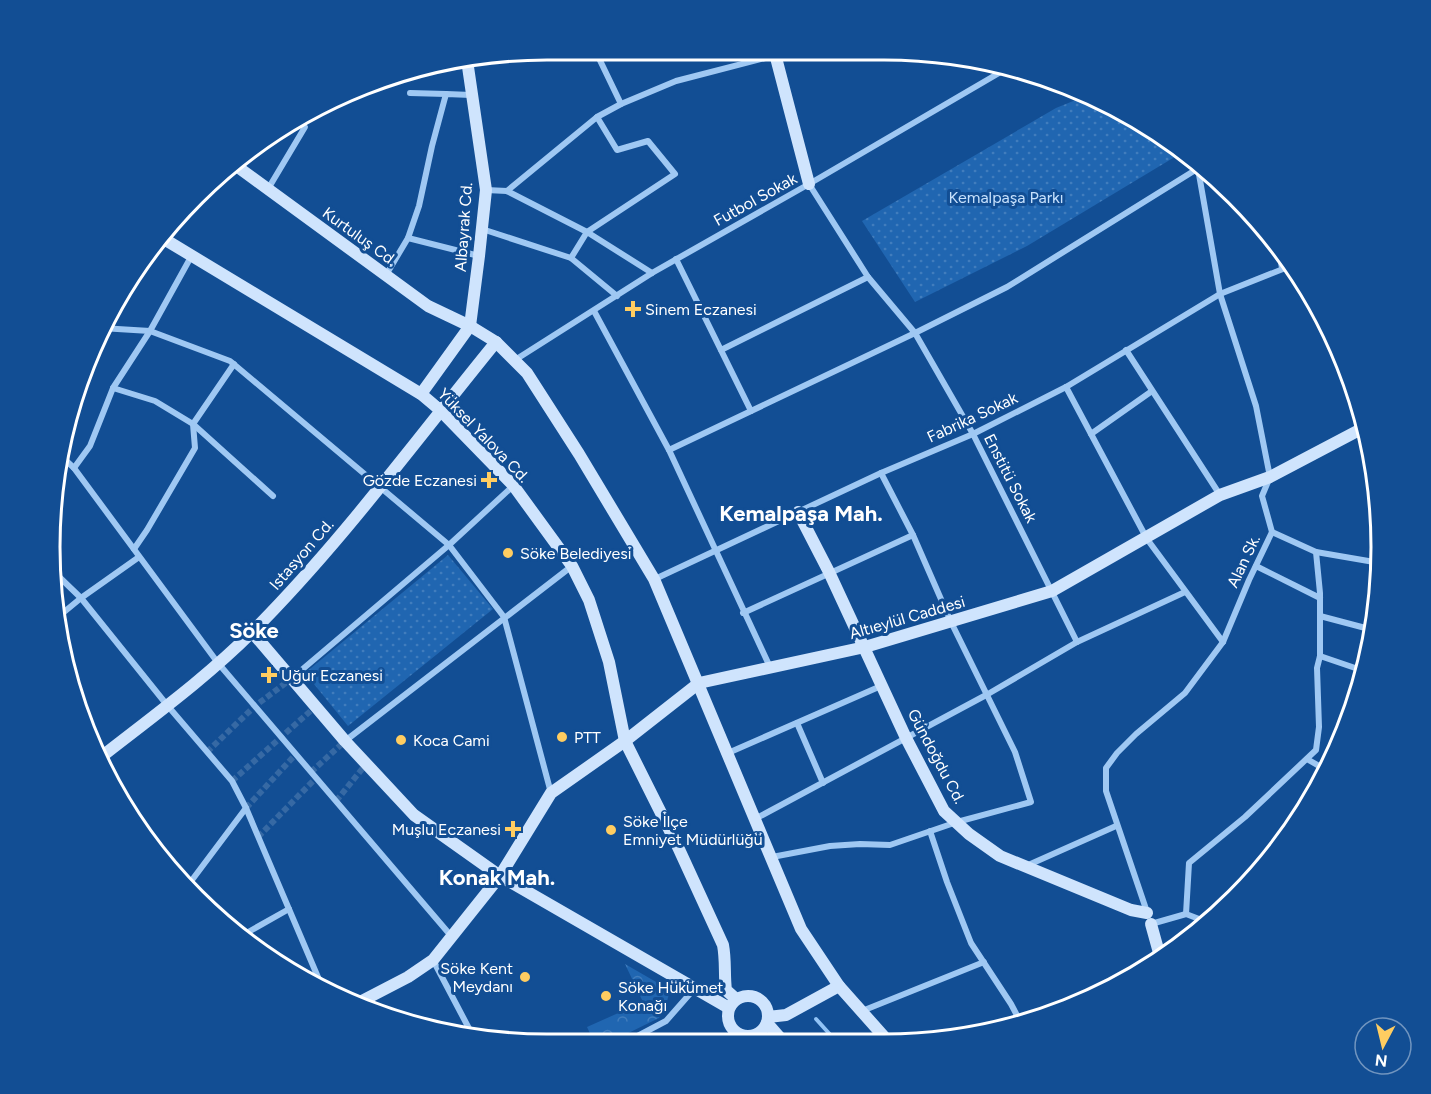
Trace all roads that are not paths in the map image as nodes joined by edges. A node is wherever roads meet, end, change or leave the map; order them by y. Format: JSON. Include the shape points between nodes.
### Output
{"nodes":[{"id":1,"x":600,"y":60,"type":"edge"},
{"id":2,"x":750,"y":60,"type":"edge"},
{"id":3,"x":777,"y":60,"type":"edge"},
{"id":4,"x":468,"y":66,"type":"edge"},
{"id":5,"x":998,"y":74,"type":"edge"},
{"id":6,"x":410,"y":93,"type":"dead end"},
{"id":7,"x":446,"y":94,"type":"junction"},
{"id":8,"x":471,"y":95,"type":"junction"},
{"id":9,"x":621,"y":104,"type":"junction"},
{"id":10,"x":597,"y":117,"type":"junction"},
{"id":11,"x":303,"y":125,"type":"edge"},
{"id":12,"x":240,"y":170,"type":"edge"},
{"id":13,"x":1191,"y":170,"type":"edge"},
{"id":14,"x":1199,"y":176,"type":"edge"},
{"id":15,"x":809,"y":184,"type":"junction"},
{"id":16,"x":268,"y":190,"type":"junction"},
{"id":17,"x":486,"y":190,"type":"junction"},
{"id":18,"x":507,"y":191,"type":"junction"},
{"id":19,"x":482,"y":229,"type":"junction"},
{"id":20,"x":587,"y":232,"type":"junction"},
{"id":21,"x":408,"y":238,"type":"junction"},
{"id":22,"x":169,"y":242,"type":"edge"},
{"id":23,"x":192,"y":255,"type":"junction"},
{"id":24,"x":480,"y":256,"type":"junction"},
{"id":25,"x":571,"y":258,"type":"junction"},
{"id":26,"x":676,"y":259,"type":"junction"},
{"id":27,"x":1282,"y":268,"type":"edge"},
{"id":28,"x":652,"y":273,"type":"junction"},
{"id":29,"x":386,"y":275,"type":"junction"},
{"id":30,"x":868,"y":277,"type":"junction"},
{"id":31,"x":1220,"y":294,"type":"junction"},
{"id":32,"x":617,"y":296,"type":"junction"},
{"id":33,"x":594,"y":311,"type":"junction"},
{"id":34,"x":470,"y":326,"type":"junction"},
{"id":35,"x":112,"y":328,"type":"edge"},
{"id":36,"x":150,"y":331,"type":"junction"},
{"id":37,"x":915,"y":333,"type":"junction"},
{"id":38,"x":495,"y":342,"type":"junction"},
{"id":39,"x":721,"y":350,"type":"junction"},
{"id":40,"x":1126,"y":350,"type":"junction"},
{"id":41,"x":514,"y":360,"type":"junction"},
{"id":42,"x":234,"y":364,"type":"junction"},
{"id":43,"x":1066,"y":387,"type":"junction"},
{"id":44,"x":113,"y":388,"type":"junction"},
{"id":45,"x":1152,"y":391,"type":"junction"},
{"id":46,"x":421,"y":394,"type":"junction"},
{"id":47,"x":440,"y":410,"type":"junction"},
{"id":48,"x":751,"y":411,"type":"junction"},
{"id":49,"x":193,"y":424,"type":"junction"},
{"id":50,"x":1357,"y":431,"type":"edge"},
{"id":51,"x":973,"y":434,"type":"junction"},
{"id":52,"x":1091,"y":434,"type":"junction"},
{"id":53,"x":669,"y":450,"type":"junction"},
{"id":54,"x":67,"y":462,"type":"edge"},
{"id":55,"x":74,"y":468,"type":"junction"},
{"id":56,"x":881,"y":473,"type":"junction"},
{"id":57,"x":1270,"y":477,"type":"junction"},
{"id":58,"x":513,"y":485,"type":"junction"},
{"id":59,"x":379,"y":487,"type":"junction"},
{"id":60,"x":1220,"y":495,"type":"junction"},
{"id":61,"x":273,"y":496,"type":"dead end"},
{"id":62,"x":798,"y":512,"type":"junction"},
{"id":63,"x":1272,"y":532,"type":"junction"},
{"id":64,"x":913,"y":535,"type":"junction"},
{"id":65,"x":1147,"y":538,"type":"junction"},
{"id":66,"x":449,"y":545,"type":"junction"},
{"id":67,"x":134,"y":549,"type":"junction"},
{"id":68,"x":714,"y":551,"type":"junction"},
{"id":69,"x":1316,"y":552,"type":"junction"},
{"id":70,"x":139,"y":557,"type":"junction"},
{"id":71,"x":1371,"y":561,"type":"edge"},
{"id":72,"x":572,"y":566,"type":"junction"},
{"id":73,"x":1256,"y":566,"type":"junction"},
{"id":74,"x":829,"y":572,"type":"junction"},
{"id":75,"x":61,"y":579,"type":"edge"},
{"id":76,"x":654,"y":579,"type":"junction"},
{"id":77,"x":1052,"y":591,"type":"junction"},
{"id":78,"x":1185,"y":592,"type":"junction"},
{"id":79,"x":81,"y":598,"type":"junction"},
{"id":80,"x":1320,"y":598,"type":"junction"},
{"id":81,"x":64,"y":612,"type":"edge"},
{"id":82,"x":743,"y":613,"type":"junction"},
{"id":83,"x":504,"y":616,"type":"junction"},
{"id":84,"x":1320,"y":616,"type":"junction"},
{"id":85,"x":951,"y":622,"type":"junction"},
{"id":86,"x":1364,"y":628,"type":"edge"},
{"id":87,"x":252,"y":632,"type":"junction"},
{"id":88,"x":1077,"y":642,"type":"junction"},
{"id":89,"x":1223,"y":642,"type":"junction"},
{"id":90,"x":865,"y":647,"type":"junction"},
{"id":91,"x":1320,"y":656,"type":"junction"},
{"id":92,"x":218,"y":663,"type":"junction"},
{"id":93,"x":770,"y":667,"type":"junction"},
{"id":94,"x":1355,"y":668,"type":"edge"},
{"id":95,"x":291,"y":679,"type":"junction"},
{"id":96,"x":699,"y":683,"type":"junction"},
{"id":97,"x":882,"y":685,"type":"junction"},
{"id":98,"x":988,"y":694,"type":"junction"},
{"id":99,"x":167,"y":705,"type":"junction"},
{"id":100,"x":797,"y":723,"type":"junction"},
{"id":101,"x":906,"y":738,"type":"junction"},
{"id":102,"x":345,"y":741,"type":"junction"},
{"id":103,"x":625,"y":741,"type":"junction"},
{"id":104,"x":106,"y":753,"type":"edge"},
{"id":105,"x":728,"y":753,"type":"junction"},
{"id":106,"x":1307,"y":759,"type":"junction"},
{"id":107,"x":1319,"y":766,"type":"edge"},
{"id":108,"x":823,"y":783,"type":"junction"},
{"id":109,"x":551,"y":793,"type":"junction"},
{"id":110,"x":246,"y":808,"type":"junction"},
{"id":111,"x":755,"y":819,"type":"junction"},
{"id":112,"x":957,"y":822,"type":"junction"},
{"id":113,"x":1116,"y":826,"type":"junction"},
{"id":114,"x":930,"y":831,"type":"junction"},
{"id":115,"x":772,"y":857,"type":"junction"},
{"id":116,"x":1025,"y":866,"type":"junction"},
{"id":117,"x":500,"y":876,"type":"junction"},
{"id":118,"x":192,"y":880,"type":"edge"},
{"id":119,"x":289,"y":909,"type":"junction"},
{"id":120,"x":1186,"y":914,"type":"junction"},
{"id":121,"x":1149,"y":919,"type":"junction"},
{"id":122,"x":1198,"y":919,"type":"edge"},
{"id":123,"x":249,"y":932,"type":"edge"},
{"id":124,"x":452,"y":937,"type":"junction"},
{"id":125,"x":1158,"y":950,"type":"edge"},
{"id":126,"x":434,"y":960,"type":"junction"},
{"id":127,"x":984,"y":962,"type":"junction"},
{"id":128,"x":318,"y":977,"type":"edge"},
{"id":129,"x":839,"y":986,"type":"junction"},
{"id":130,"x":695,"y":988,"type":"junction"},
{"id":131,"x":366,"y":999,"type":"edge"},
{"id":132,"x":733,"y":1003,"type":"junction"},
{"id":133,"x":862,"y":1011,"type":"junction"},
{"id":134,"x":1017,"y":1015,"type":"edge"},
{"id":135,"x":768,"y":1020,"type":"junction"},
{"id":136,"x":469,"y":1028,"type":"edge"},
{"id":137,"x":641,"y":1034,"type":"edge"},
{"id":138,"x":733,"y":1034,"type":"edge"},
{"id":139,"x":757,"y":1034,"type":"edge"},
{"id":140,"x":778,"y":1034,"type":"edge"},
{"id":141,"x":882,"y":1034,"type":"edge"}],
"edges":[{"from":1,"to":9,"type":"street"},
{"from":2,"to":9,"type":"street","via":[[676,81]]},
{"from":3,"to":15,"type":"main road"},
{"from":4,"to":8,"type":"main road","name":"Albayrak Cd."},
{"from":5,"to":15,"type":"street","name":"Futbol Sokak"},
{"from":6,"to":7,"type":"street"},
{"from":7,"to":8,"type":"street"},
{"from":7,"to":21,"type":"street"},
{"from":8,"to":17,"type":"main road","name":"Albayrak Cd."},
{"from":9,"to":10,"type":"street"},
{"from":10,"to":18,"type":"street"},
{"from":10,"to":20,"type":"street","via":[[616,150],[648,141],[675,174]]},
{"from":11,"to":16,"type":"street"},
{"from":12,"to":16,"type":"main road","name":"Kurtuluş Cd."},
{"from":13,"to":37,"type":"street","via":[[1007,287]]},
{"from":14,"to":31,"type":"street","name":"Alan Sk."},
{"from":15,"to":26,"type":"street","name":"Futbol Sokak"},
{"from":15,"to":30,"type":"street","name":"Enstitü Sokak"},
{"from":16,"to":29,"type":"main road","name":"Kurtuluş Cd."},
{"from":17,"to":18,"type":"street"},
{"from":17,"to":19,"type":"main road","name":"Albayrak Cd."},
{"from":18,"to":20,"type":"street"},
{"from":19,"to":24,"type":"main road","name":"Albayrak Cd."},
{"from":19,"to":25,"type":"street"},
{"from":20,"to":25,"type":"street"},
{"from":20,"to":28,"type":"street"},
{"from":21,"to":24,"type":"street"},
{"from":21,"to":29,"type":"street"},
{"from":22,"to":23,"type":"main road","name":"Yüksel Yalova Cd."},
{"from":23,"to":36,"type":"street"},
{"from":23,"to":46,"type":"main road","name":"Yüksel Yalova Cd."},
{"from":24,"to":34,"type":"main road","name":"Albayrak Cd."},
{"from":25,"to":32,"type":"street"},
{"from":26,"to":28,"type":"street","name":"Futbol Sokak"},
{"from":26,"to":39,"type":"street"},
{"from":27,"to":31,"type":"street","name":"Fabrika Sokak"},
{"from":28,"to":32,"type":"street","name":"Futbol Sokak"},
{"from":29,"to":34,"type":"main road","name":"Kurtuluş Cd.","via":[[428,306]]},
{"from":30,"to":37,"type":"street","name":"Enstitü Sokak"},
{"from":30,"to":39,"type":"street"},
{"from":31,"to":40,"type":"street","name":"Fabrika Sokak"},
{"from":31,"to":57,"type":"street","name":"Alan Sk.","via":[[1256,406]]},
{"from":32,"to":33,"type":"street","name":"Futbol Sokak"},
{"from":33,"to":41,"type":"street","name":"Futbol Sokak"},
{"from":33,"to":53,"type":"street"},
{"from":34,"to":38,"type":"main road","name":"Kurtuluş Cd."},
{"from":34,"to":46,"type":"main road"},
{"from":35,"to":36,"type":"street"},
{"from":36,"to":42,"type":"street"},
{"from":36,"to":44,"type":"street"},
{"from":37,"to":48,"type":"street"},
{"from":37,"to":51,"type":"street","name":"Enstitü Sokak"},
{"from":38,"to":41,"type":"main road","name":"Kurtuluş Cd."},
{"from":38,"to":47,"type":"main road","name":"Istasyon Cd."},
{"from":39,"to":48,"type":"street"},
{"from":40,"to":43,"type":"street","name":"Fabrika Sokak"},
{"from":40,"to":45,"type":"street"},
{"from":41,"to":76,"type":"main road","name":"Kurtuluş Cd.","via":[[527,373],[579,454]]},
{"from":42,"to":49,"type":"street"},
{"from":42,"to":59,"type":"street"},
{"from":43,"to":51,"type":"street","name":"Fabrika Sokak"},
{"from":43,"to":52,"type":"street"},
{"from":44,"to":49,"type":"street","via":[[155,401]]},
{"from":44,"to":55,"type":"street","via":[[90,446]]},
{"from":45,"to":52,"type":"street"},
{"from":45,"to":60,"type":"street"},
{"from":46,"to":47,"type":"main road","name":"Yüksel Yalova Cd."},
{"from":47,"to":58,"type":"main road","name":"Yüksel Yalova Cd."},
{"from":47,"to":59,"type":"main road","name":"Istasyon Cd."},
{"from":48,"to":53,"type":"street"},
{"from":49,"to":61,"type":"street"},
{"from":49,"to":67,"type":"street","via":[[195,448]]},
{"from":50,"to":57,"type":"main road","name":"Altıeylül Caddesi"},
{"from":51,"to":56,"type":"street","name":"Fabrika Sokak"},
{"from":51,"to":77,"type":"street","name":"Enstitü Sokak"},
{"from":52,"to":65,"type":"street"},
{"from":53,"to":68,"type":"street"},
{"from":54,"to":55,"type":"street"},
{"from":55,"to":67,"type":"street"},
{"from":56,"to":62,"type":"street","name":"Fabrika Sokak"},
{"from":56,"to":64,"type":"street"},
{"from":57,"to":60,"type":"main road","name":"Altıeylül Caddesi"},
{"from":57,"to":63,"type":"street","name":"Alan Sk.","via":[[1262,496]]},
{"from":58,"to":66,"type":"street"},
{"from":58,"to":72,"type":"main road","name":"Yüksel Yalova Cd."},
{"from":59,"to":66,"type":"street"},
{"from":59,"to":87,"type":"main road","name":"Istasyon Cd.","via":[[309,572]]},
{"from":60,"to":65,"type":"main road","name":"Altıeylül Caddesi"},
{"from":62,"to":68,"type":"street","name":"Fabrika Sokak"},
{"from":62,"to":74,"type":"main road","name":"Gündoğdu Cd."},
{"from":63,"to":69,"type":"street"},
{"from":63,"to":73,"type":"street","name":"Alan Sk."},
{"from":64,"to":74,"type":"street"},
{"from":64,"to":85,"type":"street"},
{"from":65,"to":77,"type":"main road","name":"Altıeylül Caddesi"},
{"from":65,"to":78,"type":"street"},
{"from":66,"to":83,"type":"street"},
{"from":66,"to":95,"type":"street"},
{"from":67,"to":70,"type":"street"},
{"from":68,"to":76,"type":"street","name":"Fabrika Sokak"},
{"from":68,"to":82,"type":"street"},
{"from":69,"to":71,"type":"street"},
{"from":69,"to":80,"type":"street"},
{"from":70,"to":79,"type":"street"},
{"from":70,"to":92,"type":"street"},
{"from":72,"to":83,"type":"street"},
{"from":72,"to":103,"type":"main road","name":"Yüksel Yalova Cd.","via":[[589,600],[609,662]]},
{"from":73,"to":80,"type":"street"},
{"from":73,"to":89,"type":"street","name":"Alan Sk."},
{"from":74,"to":82,"type":"street"},
{"from":74,"to":90,"type":"main road","name":"Gündoğdu Cd."},
{"from":75,"to":79,"type":"street"},
{"from":76,"to":96,"type":"main road","name":"Kurtuluş Cd."},
{"from":77,"to":85,"type":"main road","name":"Altıeylül Caddesi"},
{"from":77,"to":88,"type":"street","name":"Enstitü Sokak"},
{"from":78,"to":88,"type":"street"},
{"from":78,"to":89,"type":"street"},
{"from":79,"to":81,"type":"street"},
{"from":79,"to":99,"type":"street"},
{"from":80,"to":84,"type":"street"},
{"from":82,"to":93,"type":"street"},
{"from":83,"to":102,"type":"street"},
{"from":83,"to":109,"type":"street"},
{"from":84,"to":86,"type":"street"},
{"from":84,"to":91,"type":"street"},
{"from":85,"to":90,"type":"main road","name":"Altıeylül Caddesi"},
{"from":85,"to":98,"type":"street"},
{"from":87,"to":92,"type":"main road","name":"Istasyon Cd."},
{"from":87,"to":95,"type":"main road"},
{"from":88,"to":98,"type":"street"},
{"from":89,"to":113,"type":"street","name":"Alan Sk.","via":[[1185,693],[1136,734],[1106,768],[1106,791]]},
{"from":90,"to":93,"type":"main road","name":"Altıeylül Caddesi"},
{"from":90,"to":97,"type":"main road","name":"Gündoğdu Cd."},
{"from":91,"to":94,"type":"street"},
{"from":91,"to":106,"type":"street","via":[[1316,750]]},
{"from":92,"to":99,"type":"main road","name":"Istasyon Cd."},
{"from":92,"to":124,"type":"street"},
{"from":93,"to":96,"type":"main road","name":"Altıeylül Caddesi"},
{"from":95,"to":102,"type":"main road"},
{"from":96,"to":103,"type":"main road","name":"Altıeylül Caddesi"},
{"from":96,"to":105,"type":"main road","name":"Kurtuluş Cd."},
{"from":97,"to":100,"type":"street"},
{"from":97,"to":101,"type":"main road","name":"Gündoğdu Cd."},
{"from":98,"to":101,"type":"street"},
{"from":98,"to":112,"type":"street","via":[[1014,752],[1030,801]]},
{"from":99,"to":104,"type":"main road","name":"Istasyon Cd."},
{"from":99,"to":110,"type":"street","via":[[232,781]]},
{"from":100,"to":105,"type":"street"},
{"from":100,"to":108,"type":"street"},
{"from":101,"to":108,"type":"street"},
{"from":101,"to":112,"type":"main road","name":"Gündoğdu Cd.","via":[[944,811]]},
{"from":102,"to":117,"type":"main road","via":[[414,815]]},
{"from":103,"to":109,"type":"main road","name":"Altıeylül Caddesi"},
{"from":103,"to":132,"type":"main road","name":"Yüksel Yalova Cd.","via":[[723,945],[726,990]]},
{"from":105,"to":111,"type":"main road","name":"Kurtuluş Cd."},
{"from":106,"to":107,"type":"street"},
{"from":106,"to":120,"type":"street","via":[[1245,818],[1189,863]]},
{"from":108,"to":111,"type":"street"},
{"from":109,"to":117,"type":"main road","name":"Altıeylül Caddesi"},
{"from":110,"to":118,"type":"street"},
{"from":110,"to":119,"type":"street"},
{"from":111,"to":115,"type":"main road","name":"Kurtuluş Cd."},
{"from":112,"to":114,"type":"street"},
{"from":112,"to":116,"type":"main road","name":"Gündoğdu Cd.","via":[[1000,856]]},
{"from":113,"to":116,"type":"street"},
{"from":113,"to":121,"type":"street","name":"Alan Sk."},
{"from":114,"to":115,"type":"street","via":[[890,845],[830,846]]},
{"from":114,"to":127,"type":"street","via":[[971,943]]},
{"from":115,"to":129,"type":"main road","name":"Kurtuluş Cd.","via":[[801,929]]},
{"from":116,"to":121,"type":"main road","name":"Gündoğdu Cd."},
{"from":117,"to":124,"type":"main road","name":"Altıeylül Caddesi"},
{"from":117,"to":130,"type":"main road"},
{"from":119,"to":123,"type":"street"},
{"from":119,"to":128,"type":"street"},
{"from":120,"to":121,"type":"street"},
{"from":120,"to":122,"type":"street"},
{"from":121,"to":125,"type":"main road"},
{"from":124,"to":126,"type":"main road","name":"Altıeylül Caddesi"},
{"from":126,"to":131,"type":"main road","name":"Altıeylül Caddesi"},
{"from":126,"to":136,"type":"street"},
{"from":127,"to":133,"type":"street"},
{"from":127,"to":134,"type":"street"},
{"from":129,"to":133,"type":"main road","name":"Kurtuluş Cd."},
{"from":129,"to":135,"type":"main road","via":[[786,1015]]},
{"from":130,"to":132,"type":"main road"},
{"from":130,"to":137,"type":"street","via":[[666,1021]]},
{"from":132,"to":135,"type":"main road","via":[[749,995],[761,1000]]},
{"from":132,"to":138,"type":"main road","via":[[728,1022]]},
{"from":133,"to":141,"type":"main road","name":"Kurtuluş Cd."},
{"from":135,"to":139,"type":"main road"},
{"from":135,"to":140,"type":"main road"}]}
